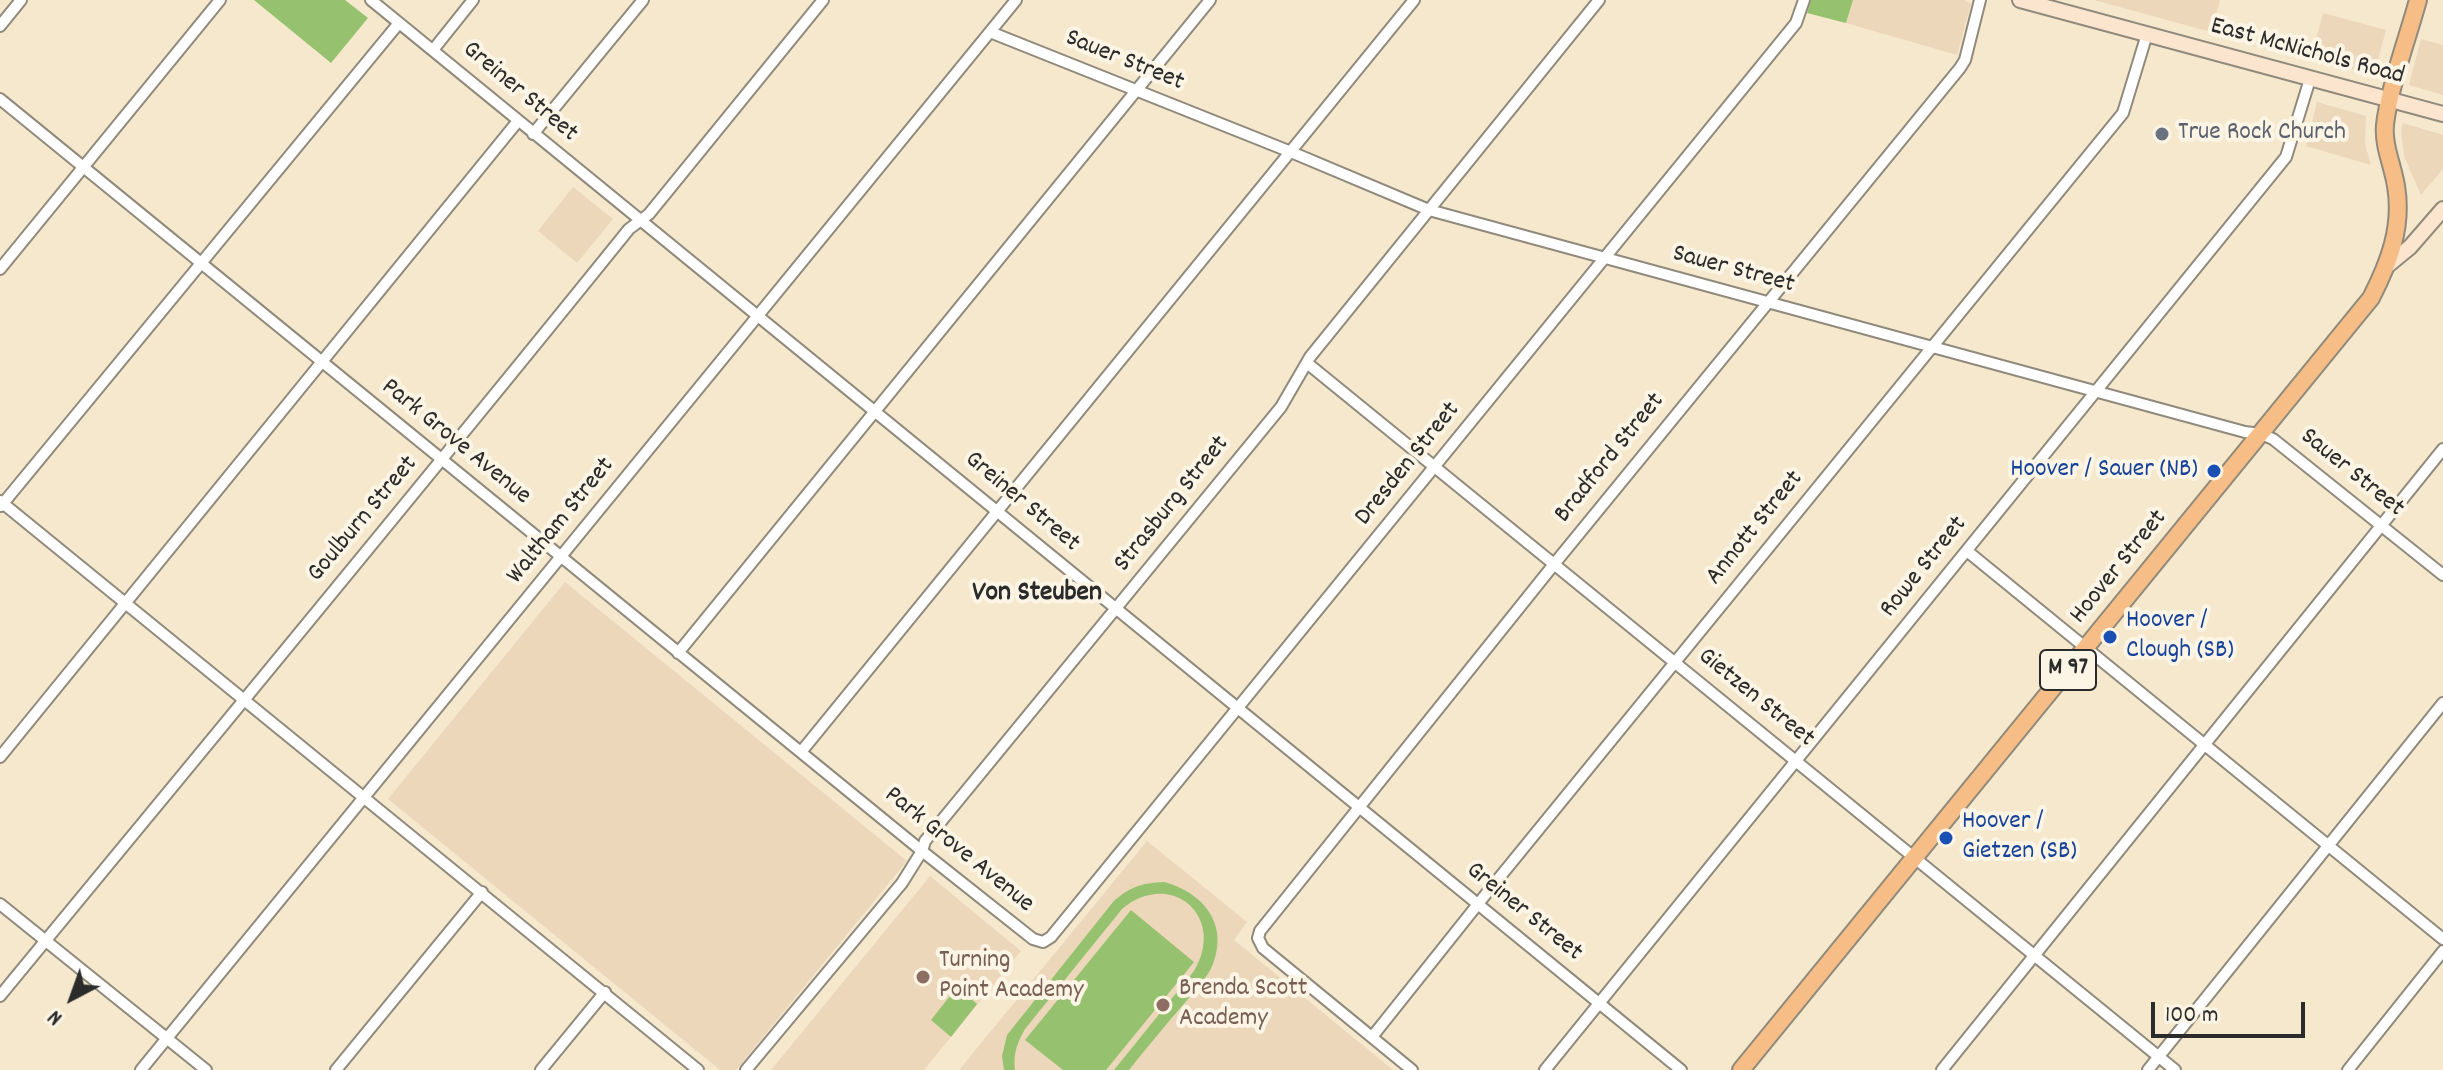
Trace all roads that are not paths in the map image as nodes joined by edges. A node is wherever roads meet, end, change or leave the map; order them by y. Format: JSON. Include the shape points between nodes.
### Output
{"nodes":[{"id":1,"x":21,"y":0,"type":"edge"},
{"id":2,"x":220,"y":0,"type":"edge"},
{"id":3,"x":371,"y":0,"type":"edge"},
{"id":4,"x":473,"y":0,"type":"edge"},
{"id":5,"x":643,"y":0,"type":"edge"},
{"id":6,"x":823,"y":0,"type":"edge"},
{"id":7,"x":1016,"y":0,"type":"edge"},
{"id":8,"x":1210,"y":0,"type":"edge"},
{"id":9,"x":1414,"y":0,"type":"edge"},
{"id":10,"x":1599,"y":0,"type":"edge"},
{"id":11,"x":1804,"y":0,"type":"edge"},
{"id":12,"x":1980,"y":0,"type":"edge"},
{"id":13,"x":2020,"y":0,"type":"edge"},
{"id":14,"x":2418,"y":0,"type":"edge"},
{"id":15,"x":399,"y":23,"type":"junction"},
{"id":16,"x":0,"y":26,"type":"edge"},
{"id":17,"x":990,"y":32,"type":"junction"},
{"id":18,"x":2147,"y":34,"type":"junction"},
{"id":19,"x":433,"y":50,"type":"junction"},
{"id":20,"x":2310,"y":79,"type":"junction"},
{"id":21,"x":1137,"y":90,"type":"junction"},
{"id":22,"x":0,"y":99,"type":"edge"},
{"id":23,"x":2391,"y":100,"type":"junction"},
{"id":24,"x":2443,"y":114,"type":"edge"},
{"id":25,"x":518,"y":121,"type":"junction"},
{"id":26,"x":533,"y":134,"type":"junction"},
{"id":27,"x":1291,"y":152,"type":"junction"},
{"id":28,"x":84,"y":167,"type":"junction"},
{"id":29,"x":2443,"y":209,"type":"edge"},
{"id":30,"x":1429,"y":210,"type":"junction"},
{"id":31,"x":641,"y":222,"type":"junction"},
{"id":32,"x":1604,"y":259,"type":"junction"},
{"id":33,"x":201,"y":263,"type":"junction"},
{"id":34,"x":2388,"y":265,"type":"junction"},
{"id":35,"x":0,"y":269,"type":"edge"},
{"id":36,"x":1767,"y":303,"type":"junction"},
{"id":37,"x":759,"y":316,"type":"junction"},
{"id":38,"x":1932,"y":348,"type":"junction"},
{"id":39,"x":320,"y":362,"type":"junction"},
{"id":40,"x":1307,"y":363,"type":"junction"},
{"id":41,"x":2096,"y":392,"type":"junction"},
{"id":42,"x":875,"y":412,"type":"junction"},
{"id":43,"x":2261,"y":434,"type":"junction"},
{"id":44,"x":2443,"y":449,"type":"edge"},
{"id":45,"x":442,"y":461,"type":"junction"},
{"id":46,"x":1436,"y":466,"type":"junction"},
{"id":47,"x":1,"y":504,"type":"edge"},
{"id":48,"x":998,"y":512,"type":"junction"},
{"id":49,"x":2381,"y":525,"type":"junction"},
{"id":50,"x":1967,"y":551,"type":"junction"},
{"id":51,"x":561,"y":558,"type":"junction"},
{"id":52,"x":1555,"y":563,"type":"junction"},
{"id":53,"x":2443,"y":575,"type":"edge"},
{"id":54,"x":124,"y":603,"type":"junction"},
{"id":55,"x":1116,"y":610,"type":"junction"},
{"id":56,"x":2085,"y":649,"type":"junction"},
{"id":57,"x":678,"y":653,"type":"junction"},
{"id":58,"x":1675,"y":662,"type":"junction"},
{"id":59,"x":243,"y":699,"type":"junction"},
{"id":60,"x":2443,"y":703,"type":"edge"},
{"id":61,"x":1239,"y":709,"type":"junction"},
{"id":62,"x":2204,"y":745,"type":"junction"},
{"id":63,"x":801,"y":752,"type":"junction"},
{"id":64,"x":0,"y":757,"type":"edge"},
{"id":65,"x":1796,"y":761,"type":"junction"},
{"id":66,"x":365,"y":797,"type":"junction"},
{"id":67,"x":1360,"y":807,"type":"junction"},
{"id":68,"x":2328,"y":846,"type":"junction"},
{"id":69,"x":922,"y":851,"type":"junction"},
{"id":70,"x":1914,"y":858,"type":"junction"},
{"id":71,"x":482,"y":892,"type":"junction"},
{"id":72,"x":0,"y":904,"type":"edge"},
{"id":73,"x":1478,"y":904,"type":"junction"},
{"id":74,"x":1033,"y":939,"type":"joint"},
{"id":75,"x":2443,"y":939,"type":"edge"},
{"id":76,"x":46,"y":941,"type":"junction"},
{"id":77,"x":2443,"y":951,"type":"edge"},
{"id":78,"x":2035,"y":956,"type":"junction"},
{"id":79,"x":605,"y":992,"type":"junction"},
{"id":80,"x":0,"y":996,"type":"edge"},
{"id":81,"x":1599,"y":1003,"type":"junction"},
{"id":82,"x":1372,"y":1037,"type":"junction"},
{"id":83,"x":167,"y":1038,"type":"junction"},
{"id":84,"x":2159,"y":1057,"type":"junction"},
{"id":85,"x":141,"y":1070,"type":"edge"},
{"id":86,"x":206,"y":1070,"type":"edge"},
{"id":87,"x":336,"y":1070,"type":"edge"},
{"id":88,"x":541,"y":1070,"type":"edge"},
{"id":89,"x":698,"y":1070,"type":"edge"},
{"id":90,"x":746,"y":1070,"type":"edge"},
{"id":91,"x":1412,"y":1070,"type":"edge"},
{"id":92,"x":1545,"y":1070,"type":"edge"},
{"id":93,"x":1681,"y":1070,"type":"edge"},
{"id":94,"x":1741,"y":1070,"type":"edge"},
{"id":95,"x":1942,"y":1070,"type":"edge"},
{"id":96,"x":2148,"y":1070,"type":"edge"},
{"id":97,"x":2175,"y":1070,"type":"edge"},
{"id":98,"x":2348,"y":1070,"type":"edge"}],
"edges":[{"from":1,"to":16,"type":"street"},
{"from":2,"to":28,"type":"street"},
{"from":3,"to":15,"type":"street","name":"Greiner Street"},
{"from":4,"to":19,"type":"street"},
{"from":5,"to":26,"type":"street"},
{"from":6,"to":31,"type":"street","name":"Goulburn Street"},
{"from":7,"to":17,"type":"street","name":"Waltham Street"},
{"from":8,"to":21,"type":"street"},
{"from":9,"to":27,"type":"street"},
{"from":10,"to":30,"type":"street","name":"Strasburg Street"},
{"from":11,"to":32,"type":"street","name":"Dresden Street","via":[[1796,23]]},
{"from":12,"to":36,"type":"street","name":"Bradford Street","via":[[1960,68]]},
{"from":13,"to":18,"type":"street","name":"East McNichols Road"},
{"from":14,"to":23,"type":"main road","number":"M 97"},
{"from":15,"to":19,"type":"street","name":"Greiner Street"},
{"from":15,"to":33,"type":"street"},
{"from":17,"to":21,"type":"street","name":"Sauer Street"},
{"from":17,"to":37,"type":"street","name":"Waltham Street"},
{"from":18,"to":20,"type":"street","name":"East McNichols Road"},
{"from":18,"to":38,"type":"street","name":"Annott Street","via":[[2123,113]]},
{"from":19,"to":25,"type":"street","name":"Greiner Street"},
{"from":20,"to":23,"type":"street","name":"East McNichols Road"},
{"from":20,"to":41,"type":"street","name":"Rowe Street","via":[[2286,157]]},
{"from":21,"to":27,"type":"street","name":"Sauer Street"},
{"from":21,"to":42,"type":"street"},
{"from":22,"to":28,"type":"street","name":"Park Grove Avenue"},
{"from":23,"to":24,"type":"street","name":"East McNichols Road"},
{"from":23,"to":34,"type":"main road","number":"M 97","via":[[2385,133],[2397,213]]},
{"from":25,"to":26,"type":"street","name":"Greiner Street"},
{"from":25,"to":39,"type":"street"},
{"from":26,"to":31,"type":"street","name":"Greiner Street"},
{"from":27,"to":30,"type":"street","name":"Sauer Street"},
{"from":27,"to":48,"type":"street"},
{"from":28,"to":33,"type":"street","name":"Park Grove Avenue"},
{"from":28,"to":35,"type":"street"},
{"from":29,"to":34,"type":"street","name":"Hoover Street"},
{"from":30,"to":32,"type":"street","name":"Sauer Street"},
{"from":30,"to":40,"type":"street","name":"Strasburg Street"},
{"from":31,"to":37,"type":"street","name":"Greiner Street"},
{"from":31,"to":45,"type":"street","name":"Goulburn Street","via":[[629,229]]},
{"from":32,"to":36,"type":"street","name":"Sauer Street"},
{"from":32,"to":46,"type":"street","name":"Dresden Street"},
{"from":33,"to":39,"type":"street","name":"Park Grove Avenue"},
{"from":33,"to":47,"type":"street"},
{"from":34,"to":43,"type":"main road","name":"Hoover Street","number":"M 97","via":[[2371,298]]},
{"from":36,"to":38,"type":"street","name":"Sauer Street"},
{"from":36,"to":52,"type":"street","name":"Bradford Street"},
{"from":37,"to":42,"type":"street","name":"Greiner Street"},
{"from":37,"to":51,"type":"street","name":"Waltham Street"},
{"from":38,"to":41,"type":"street","name":"Sauer Street"},
{"from":38,"to":58,"type":"street","name":"Annott Street"},
{"from":39,"to":45,"type":"street","name":"Park Grove Avenue"},
{"from":39,"to":54,"type":"street"},
{"from":40,"to":46,"type":"street","name":"Gietzen Street"},
{"from":40,"to":55,"type":"street","name":"Strasburg Street","via":[[1281,407]]},
{"from":41,"to":43,"type":"street","name":"Sauer Street"},
{"from":41,"to":50,"type":"street","name":"Rowe Street"},
{"from":42,"to":48,"type":"street","name":"Greiner Street"},
{"from":42,"to":57,"type":"street"},
{"from":43,"to":49,"type":"street","name":"Sauer Street"},
{"from":43,"to":56,"type":"main road","name":"Hoover Street","number":"M 97"},
{"from":44,"to":49,"type":"street"},
{"from":45,"to":51,"type":"street","name":"Park Grove Avenue"},
{"from":45,"to":59,"type":"street","name":"Goulburn Street"},
{"from":46,"to":52,"type":"street","name":"Gietzen Street"},
{"from":46,"to":61,"type":"street","name":"Dresden Street"},
{"from":47,"to":54,"type":"street"},
{"from":48,"to":55,"type":"street","name":"Greiner Street"},
{"from":48,"to":63,"type":"street"},
{"from":49,"to":53,"type":"street","name":"Sauer Street"},
{"from":49,"to":62,"type":"street"},
{"from":50,"to":56,"type":"street"},
{"from":50,"to":65,"type":"street","name":"Rowe Street"},
{"from":51,"to":57,"type":"street","name":"Park Grove Avenue"},
{"from":51,"to":66,"type":"street","name":"Waltham Street"},
{"from":52,"to":58,"type":"street","name":"Gietzen Street"},
{"from":52,"to":67,"type":"street","name":"Bradford Street"},
{"from":54,"to":59,"type":"street"},
{"from":54,"to":64,"type":"street"},
{"from":55,"to":61,"type":"street","name":"Greiner Street"},
{"from":55,"to":69,"type":"street","name":"Strasburg Street"},
{"from":56,"to":62,"type":"street"},
{"from":56,"to":70,"type":"main road","name":"Hoover Street","number":"M 97"},
{"from":57,"to":63,"type":"street","name":"Park Grove Avenue"},
{"from":58,"to":65,"type":"street","name":"Gietzen Street"},
{"from":58,"to":73,"type":"street","name":"Annott Street"},
{"from":59,"to":66,"type":"street"},
{"from":59,"to":76,"type":"street","name":"Goulburn Street"},
{"from":60,"to":68,"type":"street"},
{"from":61,"to":67,"type":"street","name":"Greiner Street"},
{"from":61,"to":74,"type":"street","name":"Dresden Street","via":[[1051,937],[1043,942]]},
{"from":62,"to":68,"type":"street"},
{"from":62,"to":78,"type":"street"},
{"from":63,"to":69,"type":"street","name":"Park Grove Avenue"},
{"from":65,"to":70,"type":"street","name":"Gietzen Street"},
{"from":65,"to":81,"type":"street","name":"Rowe Street"},
{"from":66,"to":71,"type":"street"},
{"from":66,"to":83,"type":"street","name":"Waltham Street"},
{"from":67,"to":73,"type":"street","name":"Greiner Street"},
{"from":67,"to":82,"type":"street","name":"Bradford Street","via":[[1258,938],[1263,948]]},
{"from":68,"to":75,"type":"street"},
{"from":68,"to":84,"type":"street"},
{"from":69,"to":74,"type":"street","name":"Park Grove Avenue"},
{"from":69,"to":90,"type":"street","name":"Strasburg Street","via":[[902,883]]},
{"from":70,"to":78,"type":"street","name":"Gietzen Street"},
{"from":70,"to":94,"type":"main road","name":"Hoover Street","number":"M 97"},
{"from":71,"to":79,"type":"street"},
{"from":71,"to":87,"type":"street"},
{"from":72,"to":76,"type":"street"},
{"from":73,"to":81,"type":"street","name":"Greiner Street"},
{"from":73,"to":82,"type":"street","name":"Annott Street"},
{"from":76,"to":80,"type":"street","name":"Goulburn Street"},
{"from":76,"to":83,"type":"street"},
{"from":77,"to":98,"type":"street"},
{"from":78,"to":84,"type":"street","name":"Gietzen Street"},
{"from":78,"to":95,"type":"street"},
{"from":79,"to":88,"type":"street"},
{"from":79,"to":89,"type":"street"},
{"from":81,"to":92,"type":"street","name":"Rowe Street"},
{"from":81,"to":93,"type":"street","name":"Greiner Street"},
{"from":82,"to":91,"type":"street"},
{"from":83,"to":85,"type":"street","name":"Waltham Street"},
{"from":83,"to":86,"type":"street"},
{"from":84,"to":96,"type":"street"},
{"from":84,"to":97,"type":"street","name":"Gietzen Street"}]}
